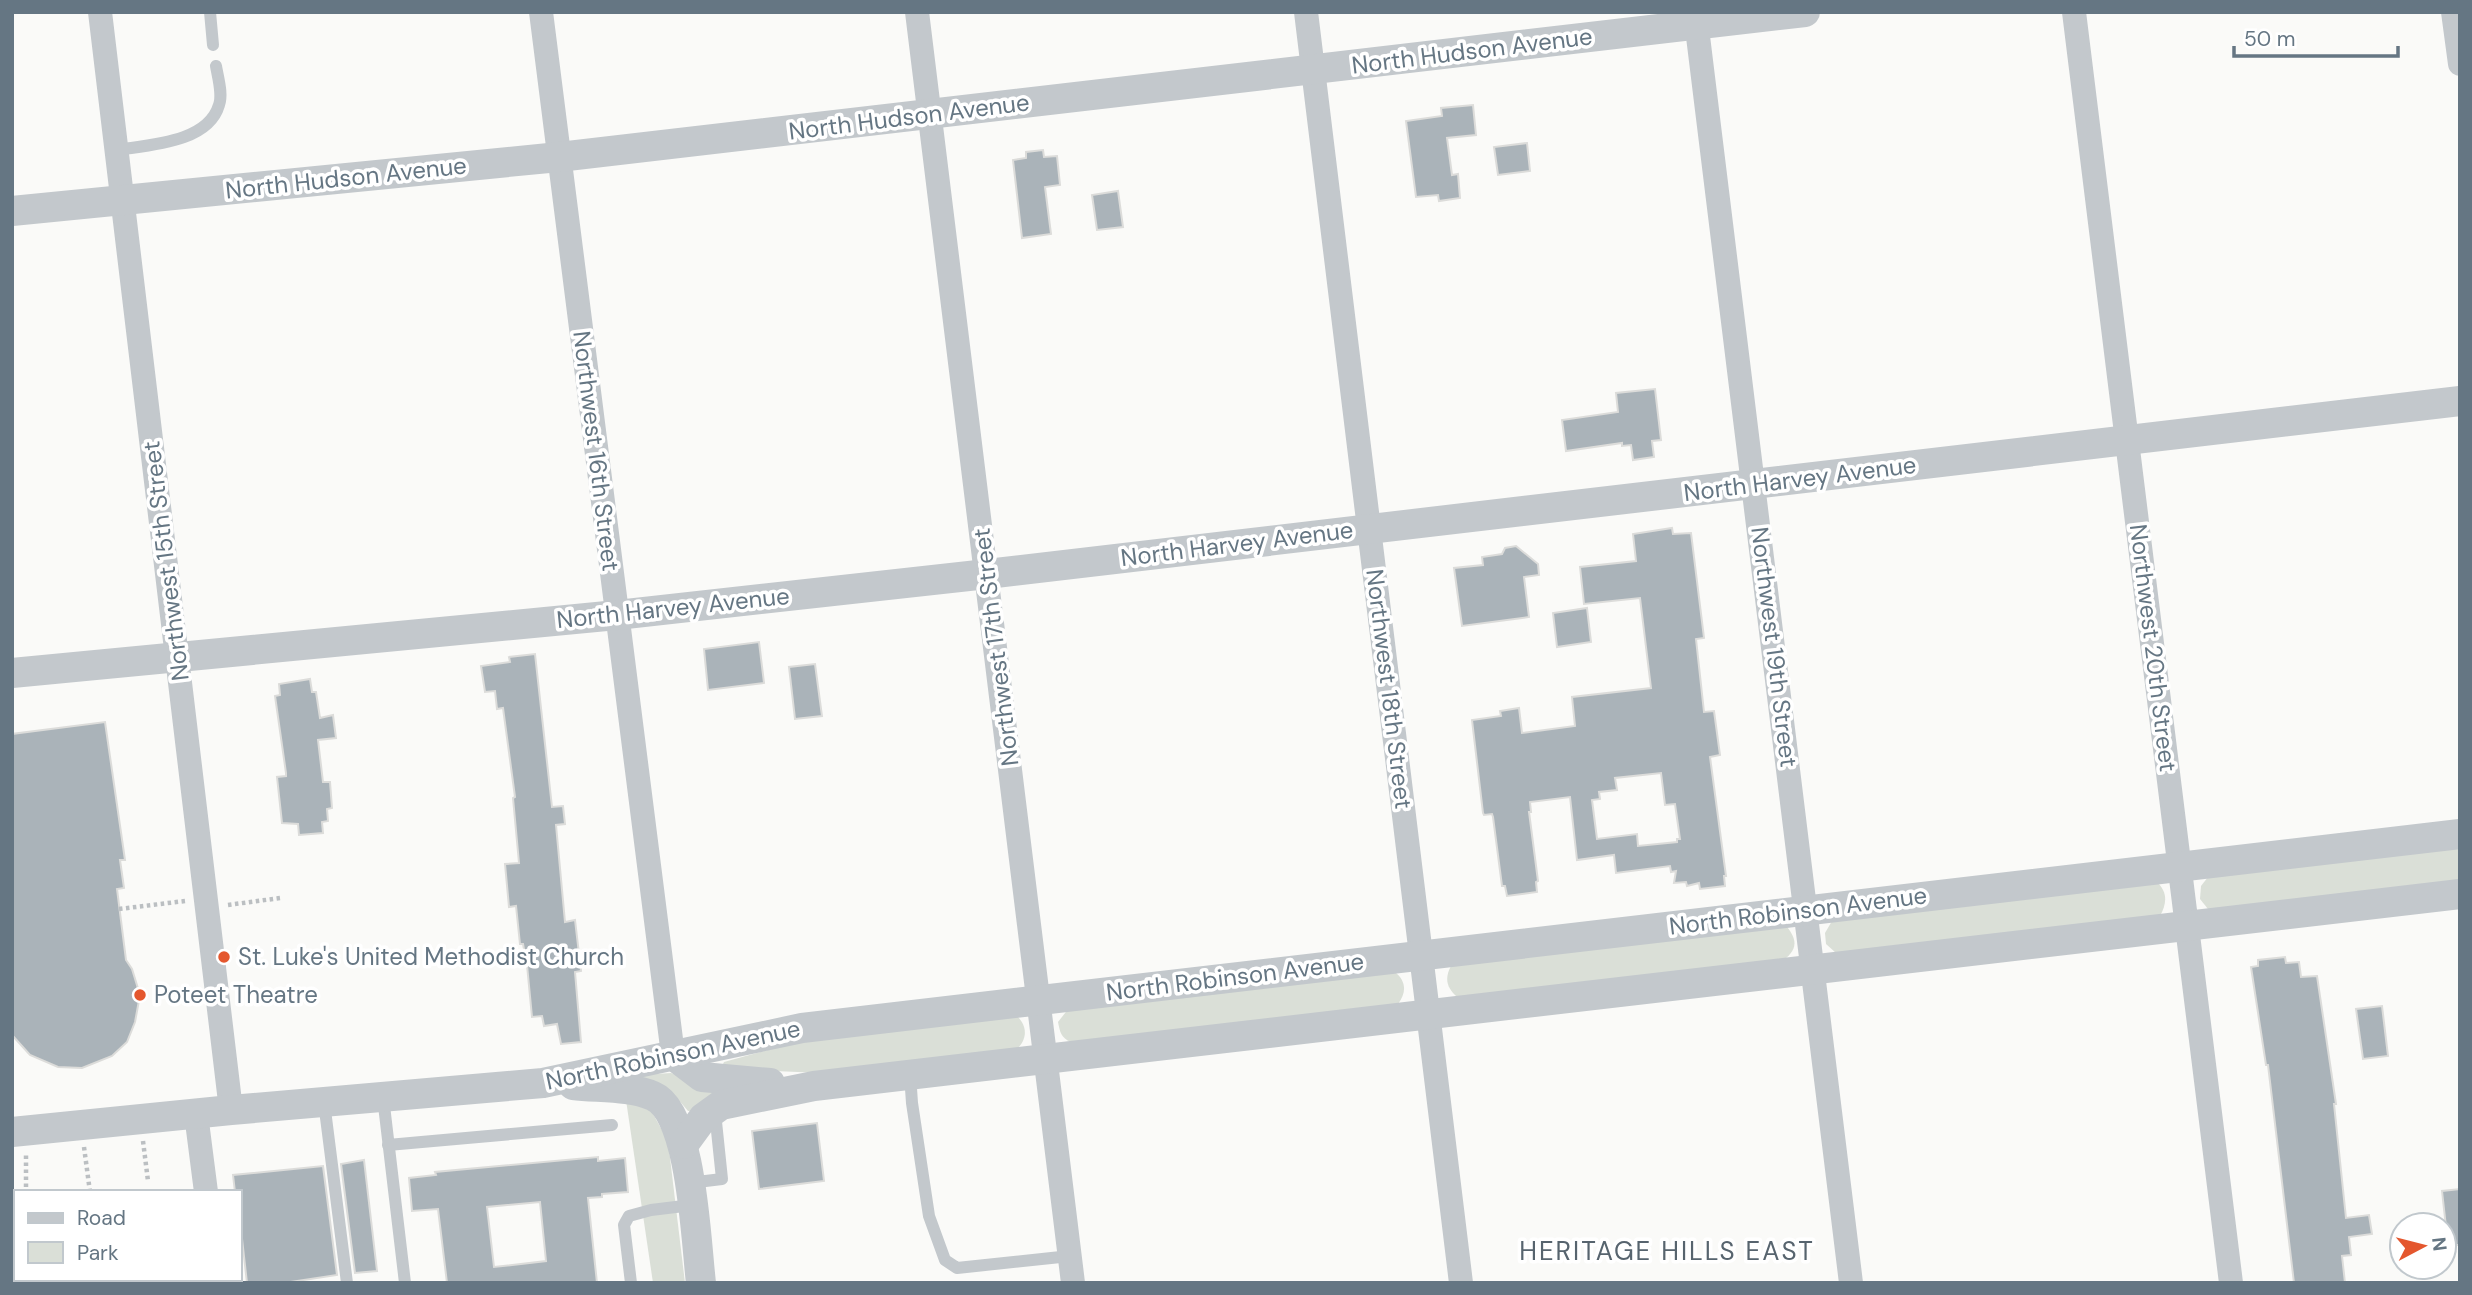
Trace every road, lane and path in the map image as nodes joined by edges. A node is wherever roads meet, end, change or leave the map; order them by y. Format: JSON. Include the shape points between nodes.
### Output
{"nodes":[{"id":1,"x":100,"y":12,"type":"edge"},
{"id":2,"x":210,"y":12,"type":"edge"},
{"id":3,"x":541,"y":12,"type":"edge"},
{"id":4,"x":918,"y":12,"type":"edge"},
{"id":5,"x":1306,"y":12,"type":"edge"},
{"id":6,"x":1805,"y":12,"type":"edge"},
{"id":7,"x":2074,"y":12,"type":"edge"},
{"id":8,"x":2453,"y":12,"type":"edge"},
{"id":9,"x":1695,"y":19,"type":"edge"},
{"id":10,"x":213,"y":45,"type":"dead end"},
{"id":11,"x":2460,"y":64,"type":"edge"},
{"id":12,"x":216,"y":66,"type":"dead end"},
{"id":13,"x":1313,"y":70,"type":"junction"},
{"id":14,"x":930,"y":114,"type":"junction"},
{"id":15,"x":117,"y":150,"type":"junction"},
{"id":16,"x":559,"y":157,"type":"junction"},
{"id":17,"x":122,"y":200,"type":"junction"},
{"id":18,"x":12,"y":211,"type":"edge"},
{"id":19,"x":2460,"y":401,"type":"edge"},
{"id":20,"x":2127,"y":440,"type":"junction"},
{"id":21,"x":1754,"y":484,"type":"junction"},
{"id":22,"x":1369,"y":528,"type":"junction"},
{"id":23,"x":987,"y":574,"type":"junction"},
{"id":24,"x":617,"y":615,"type":"junction"},
{"id":25,"x":178,"y":657,"type":"junction"},
{"id":26,"x":12,"y":673,"type":"edge"},
{"id":27,"x":2460,"y":834,"type":"edge"},
{"id":28,"x":2180,"y":867,"type":"junction"},
{"id":29,"x":2460,"y":894,"type":"edge"},
{"id":30,"x":1806,"y":910,"type":"junction"},
{"id":31,"x":2187,"y":926,"type":"junction"},
{"id":32,"x":1422,"y":955,"type":"junction"},
{"id":33,"x":1814,"y":970,"type":"junction"},
{"id":34,"x":1039,"y":999,"type":"junction"},
{"id":35,"x":1430,"y":1014,"type":"junction"},
{"id":36,"x":673,"y":1055,"type":"junction"},
{"id":37,"x":1045,"y":1059,"type":"junction"},
{"id":38,"x":910,"y":1074,"type":"junction"},
{"id":39,"x":543,"y":1083,"type":"junction"},
{"id":40,"x":814,"y":1086,"type":"junction"},
{"id":41,"x":383,"y":1096,"type":"junction"},
{"id":42,"x":324,"y":1101,"type":"junction"},
{"id":43,"x":715,"y":1109,"type":"junction"},
{"id":44,"x":231,"y":1110,"type":"junction"},
{"id":45,"x":196,"y":1114,"type":"junction"},
{"id":46,"x":141,"y":1120,"type":"junction"},
{"id":47,"x":80,"y":1125,"type":"junction"},
{"id":48,"x":612,"y":1125,"type":"dead end"},
{"id":49,"x":19,"y":1132,"type":"edge"},
{"id":50,"x":388,"y":1144,"type":"junction"},
{"id":51,"x":684,"y":1144,"type":"junction"},
{"id":52,"x":148,"y":1181,"type":"dead end"},
{"id":53,"x":26,"y":1187,"type":"dead end"},
{"id":54,"x":90,"y":1190,"type":"edge"},
{"id":55,"x":206,"y":1190,"type":"edge"},
{"id":56,"x":690,"y":1194,"type":"junction"},
{"id":57,"x":1070,"y":1256,"type":"junction"},
{"id":58,"x":347,"y":1283,"type":"edge"},
{"id":59,"x":405,"y":1283,"type":"edge"},
{"id":60,"x":631,"y":1283,"type":"edge"},
{"id":61,"x":701,"y":1283,"type":"edge"},
{"id":62,"x":1073,"y":1283,"type":"edge"},
{"id":63,"x":1461,"y":1283,"type":"edge"},
{"id":64,"x":1851,"y":1283,"type":"edge"},
{"id":65,"x":2231,"y":1283,"type":"edge"}],
"edges":[{"from":1,"to":15,"type":"street","name":"Northwest 15th Street"},
{"from":2,"to":10,"type":"lane"},
{"from":3,"to":16,"type":"street","name":"Northwest 16th Street"},
{"from":4,"to":14,"type":"street","name":"Northwest 17th Street"},
{"from":5,"to":13,"type":"street","name":"Northwest 18th Street"},
{"from":6,"to":9,"type":"street","name":"North Hudson Avenue"},
{"from":7,"to":20,"type":"street","name":"Northwest 20th Street"},
{"from":8,"to":11,"type":"street"},
{"from":9,"to":13,"type":"street","name":"North Hudson Avenue"},
{"from":9,"to":21,"type":"street","name":"Northwest 19th Street"},
{"from":12,"to":15,"type":"lane","via":[[219,106],[206,124],[188,137]]},
{"from":13,"to":14,"type":"street","name":"North Hudson Avenue"},
{"from":13,"to":22,"type":"street","name":"Northwest 18th Street"},
{"from":14,"to":16,"type":"street","name":"North Hudson Avenue"},
{"from":14,"to":23,"type":"street","name":"Northwest 17th Street"},
{"from":15,"to":17,"type":"street","name":"Northwest 15th Street"},
{"from":16,"to":17,"type":"street","name":"North Hudson Avenue"},
{"from":16,"to":24,"type":"street","name":"Northwest 16th Street"},
{"from":17,"to":18,"type":"street","name":"North Hudson Avenue"},
{"from":17,"to":25,"type":"street","name":"Northwest 15th Street"},
{"from":19,"to":20,"type":"street","name":"North Harvey Avenue"},
{"from":20,"to":21,"type":"street","name":"North Harvey Avenue"},
{"from":20,"to":28,"type":"street","name":"Northwest 20th Street"},
{"from":21,"to":22,"type":"street","name":"North Harvey Avenue"},
{"from":21,"to":30,"type":"street","name":"Northwest 19th Street"},
{"from":22,"to":23,"type":"street","name":"North Harvey Avenue"},
{"from":22,"to":32,"type":"street","name":"Northwest 18th Street"},
{"from":23,"to":24,"type":"street","name":"North Harvey Avenue"},
{"from":23,"to":34,"type":"street","name":"Northwest 17th Street"},
{"from":24,"to":25,"type":"street","name":"North Harvey Avenue"},
{"from":24,"to":36,"type":"street","name":"Northwest 16th Street"},
{"from":25,"to":26,"type":"street","name":"North Harvey Avenue"},
{"from":25,"to":44,"type":"street","name":"Northwest 15th Street"},
{"from":27,"to":28,"type":"street","name":"North Robinson Avenue"},
{"from":28,"to":30,"type":"street","name":"North Robinson Avenue"},
{"from":28,"to":31,"type":"street","name":"Northwest 20th Street"},
{"from":29,"to":31,"type":"street"},
{"from":30,"to":32,"type":"street","name":"North Robinson Avenue"},
{"from":30,"to":33,"type":"street","name":"Northwest 19th Street"},
{"from":31,"to":33,"type":"street"},
{"from":31,"to":65,"type":"street","name":"Northwest 20th Street"},
{"from":32,"to":34,"type":"street","name":"North Robinson Avenue"},
{"from":32,"to":35,"type":"street","name":"Northwest 18th Street"},
{"from":33,"to":35,"type":"street"},
{"from":33,"to":64,"type":"street","name":"Northwest 19th Street"},
{"from":34,"to":36,"type":"street","name":"North Robinson Avenue","via":[[802,1028]]},
{"from":34,"to":37,"type":"street","name":"Northwest 17th Street"},
{"from":35,"to":37,"type":"street"},
{"from":35,"to":63,"type":"street","name":"Northwest 18th Street"},
{"from":36,"to":39,"type":"street","name":"North Robinson Avenue"},
{"from":36,"to":40,"type":"street","via":[[710,1079]]},
{"from":37,"to":38,"type":"street"},
{"from":37,"to":57,"type":"street","name":"Northwest 17th Street"},
{"from":38,"to":40,"type":"street"},
{"from":38,"to":57,"type":"lane","via":[[929,1216],[944,1260],[957,1268]]},
{"from":39,"to":41,"type":"street","name":"North Robinson Avenue"},
{"from":39,"to":51,"type":"street","via":[[655,1096],[670,1110]]},
{"from":40,"to":43,"type":"street"},
{"from":41,"to":42,"type":"street","name":"North Robinson Avenue"},
{"from":41,"to":50,"type":"lane"},
{"from":42,"to":44,"type":"street","name":"North Robinson Avenue"},
{"from":42,"to":58,"type":"lane"},
{"from":43,"to":51,"type":"street"},
{"from":43,"to":56,"type":"lane","via":[[722,1179]]},
{"from":44,"to":45,"type":"street","name":"North Robinson Avenue"},
{"from":45,"to":46,"type":"street","name":"North Robinson Avenue"},
{"from":45,"to":55,"type":"street"},
{"from":46,"to":47,"type":"street","name":"North Robinson Avenue"},
{"from":46,"to":52,"type":"path"},
{"from":47,"to":49,"type":"street","name":"North Robinson Avenue"},
{"from":47,"to":54,"type":"path"},
{"from":48,"to":50,"type":"lane"},
{"from":49,"to":53,"type":"path"},
{"from":50,"to":59,"type":"lane"},
{"from":51,"to":56,"type":"street"},
{"from":56,"to":60,"type":"lane","via":[[629,1216],[624,1225]]},
{"from":56,"to":61,"type":"street"},
{"from":57,"to":62,"type":"street","name":"Northwest 17th Street"}]}
